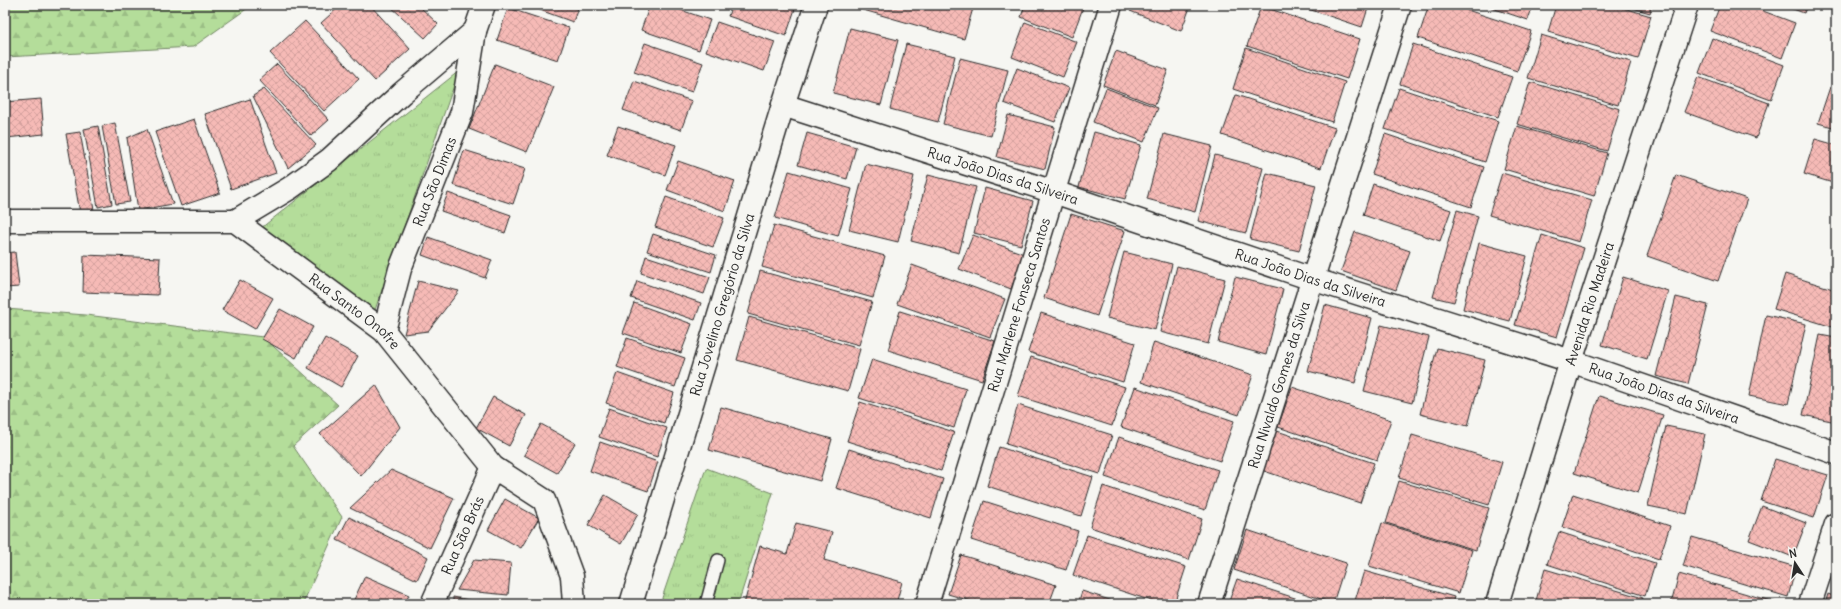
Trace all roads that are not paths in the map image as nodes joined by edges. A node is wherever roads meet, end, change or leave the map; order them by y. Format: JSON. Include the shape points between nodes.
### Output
{"nodes":[{"id":1,"x":484,"y":5,"type":"edge"},
{"id":2,"x":816,"y":5,"type":"edge"},
{"id":3,"x":1111,"y":5,"type":"edge"},
{"id":4,"x":1400,"y":5,"type":"edge"},
{"id":5,"x":1687,"y":5,"type":"edge"},
{"id":6,"x":475,"y":31,"type":"junction"},
{"id":7,"x":784,"y":105,"type":"junction"},
{"id":8,"x":1054,"y":192,"type":"junction"},
{"id":9,"x":5,"y":221,"type":"edge"},
{"id":10,"x":234,"y":221,"type":"junction"},
{"id":11,"x":1312,"y":279,"type":"junction"},
{"id":12,"x":384,"y":331,"type":"junction"},
{"id":13,"x":1571,"y":361,"type":"junction"},
{"id":14,"x":1836,"y":453,"type":"edge"},
{"id":15,"x":493,"y":467,"type":"junction"},
{"id":16,"x":1836,"y":524,"type":"edge"},
{"id":17,"x":718,"y":560,"type":"dead end"},
{"id":18,"x":432,"y":604,"type":"edge"},
{"id":19,"x":574,"y":604,"type":"edge"},
{"id":20,"x":631,"y":604,"type":"edge"},
{"id":21,"x":706,"y":604,"type":"edge"},
{"id":22,"x":927,"y":604,"type":"edge"},
{"id":23,"x":1209,"y":604,"type":"edge"},
{"id":24,"x":1497,"y":604,"type":"edge"},
{"id":25,"x":1810,"y":604,"type":"edge"}],
"edges":[{"from":1,"to":6,"type":"street","name":"Rua São Dimas"},
{"from":2,"to":7,"type":"street","name":"Rua Jovelino Gregório da Silva"},
{"from":3,"to":8,"type":"street","name":"Rua Marlene Fonseca Santos"},
{"from":4,"to":11,"type":"street","name":"Rua Nivaldo Gomes da Silva"},
{"from":5,"to":13,"type":"street","name":"Avenida Rio Madeira"},
{"from":6,"to":10,"type":"street","via":[[402,92],[329,160],[290,188]]},
{"from":6,"to":12,"type":"street","name":"Rua São Dimas","via":[[462,112],[400,269]]},
{"from":7,"to":8,"type":"street","name":"Rua João Dias da Silveira"},
{"from":7,"to":20,"type":"street","name":"Rua Jovelino Gregório da Silva"},
{"from":8,"to":11,"type":"street","name":"Rua João Dias da Silveira"},
{"from":8,"to":22,"type":"street","name":"Rua Marlene Fonseca Santos"},
{"from":9,"to":10,"type":"street"},
{"from":10,"to":12,"type":"street","name":"Rua Santo Onofre"},
{"from":11,"to":13,"type":"street","name":"Rua João Dias da Silveira"},
{"from":11,"to":23,"type":"street","name":"Rua Nivaldo Gomes da Silva"},
{"from":12,"to":15,"type":"street","name":"Rua Santo Onofre"},
{"from":13,"to":14,"type":"street","name":"Rua João Dias da Silveira"},
{"from":13,"to":24,"type":"street","name":"Avenida Rio Madeira"},
{"from":15,"to":18,"type":"street","name":"Rua São Brás"},
{"from":15,"to":19,"type":"street","name":"Rua Santo Onofre","via":[[544,500],[572,576]]},
{"from":16,"to":25,"type":"street"},
{"from":17,"to":21,"type":"lane"}]}
